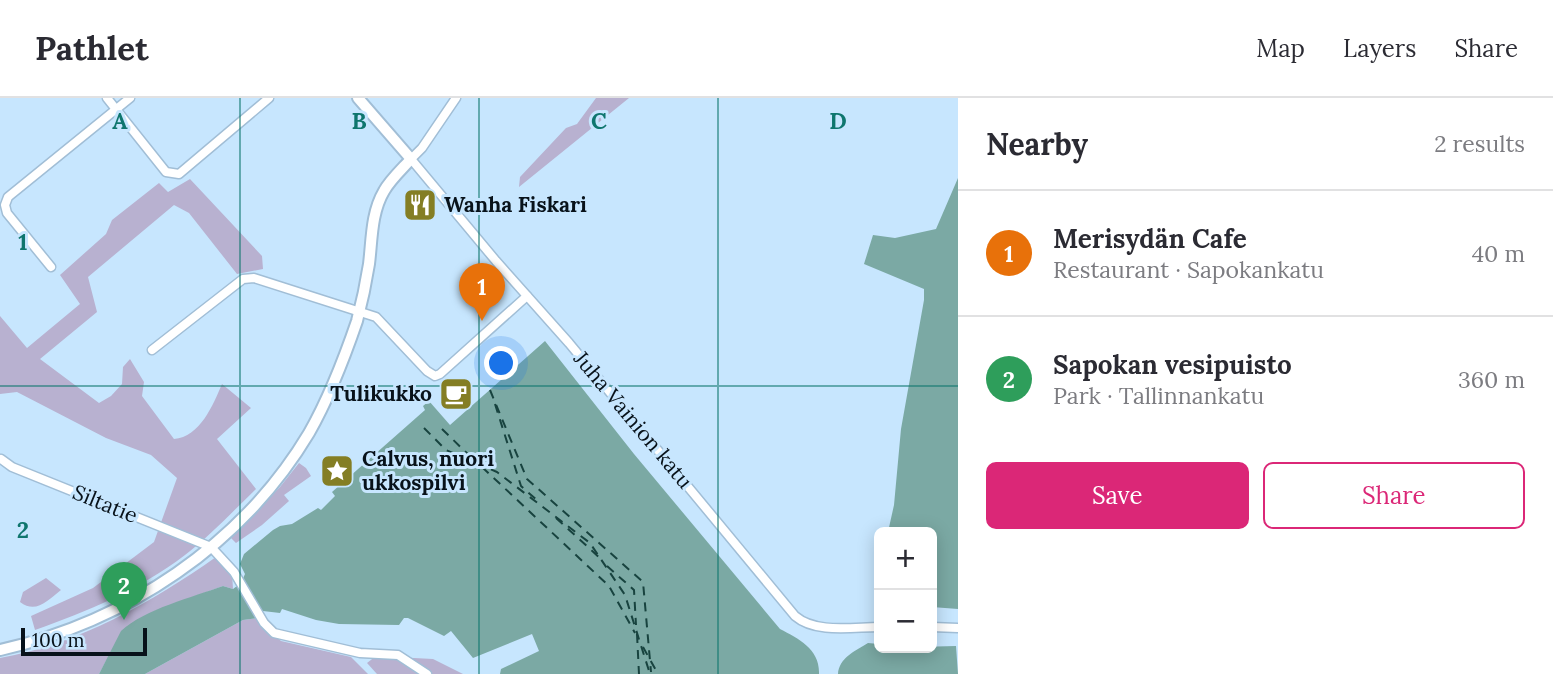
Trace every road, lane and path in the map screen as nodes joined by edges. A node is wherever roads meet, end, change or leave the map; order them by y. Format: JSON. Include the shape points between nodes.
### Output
{"nodes":[{"id":1,"x":107,"y":98,"type":"edge"},
{"id":2,"x":130,"y":98,"type":"edge"},
{"id":3,"x":269,"y":98,"type":"edge"},
{"id":4,"x":358,"y":98,"type":"edge"},
{"id":5,"x":456,"y":98,"type":"edge"},
{"id":6,"x":116,"y":109,"type":"junction"},
{"id":7,"x":411,"y":159,"type":"junction"},
{"id":8,"x":51,"y":267,"type":"dead end"},
{"id":9,"x":527,"y":296,"type":"junction"},
{"id":10,"x":359,"y":310,"type":"junction"},
{"id":11,"x":152,"y":350,"type":"dead end"},
{"id":12,"x":1,"y":458,"type":"edge"},
{"id":13,"x":211,"y":547,"type":"junction"},
{"id":14,"x":874,"y":626,"type":"edge"},
{"id":15,"x":937,"y":627,"type":"edge"},
{"id":16,"x":958,"y":628,"type":"edge"},
{"id":17,"x":0,"y":650,"type":"edge"},
{"id":18,"x":427,"y":674,"type":"edge"}],
"edges":[{"from":1,"to":6,"type":"street"},
{"from":2,"to":6,"type":"street"},
{"from":3,"to":6,"type":"street","via":[[179,174],[166,172]]},
{"from":4,"to":7,"type":"street"},
{"from":5,"to":7,"type":"street"},
{"from":6,"to":8,"type":"street","via":[[8,197],[7,213]]},
{"from":7,"to":9,"type":"street","name":"Juha Vainion katu"},
{"from":7,"to":10,"type":"street","via":[[384,189],[377,206]]},
{"from":9,"to":10,"type":"street","via":[[435,376],[376,317]]},
{"from":9,"to":14,"type":"street","name":"Juha Vainion katu","via":[[795,616],[823,627]]},
{"from":10,"to":11,"type":"street","via":[[254,278],[243,279]]},
{"from":10,"to":13,"type":"street","via":[[333,385],[308,434],[262,495]]},
{"from":12,"to":13,"type":"street","name":"Siltatie","via":[[12,467]]},
{"from":13,"to":17,"type":"street","via":[[178,573],[113,611],[56,635]]},
{"from":13,"to":18,"type":"street","via":[[234,572],[274,633],[360,653],[398,655]]},
{"from":15,"to":16,"type":"street"}]}
